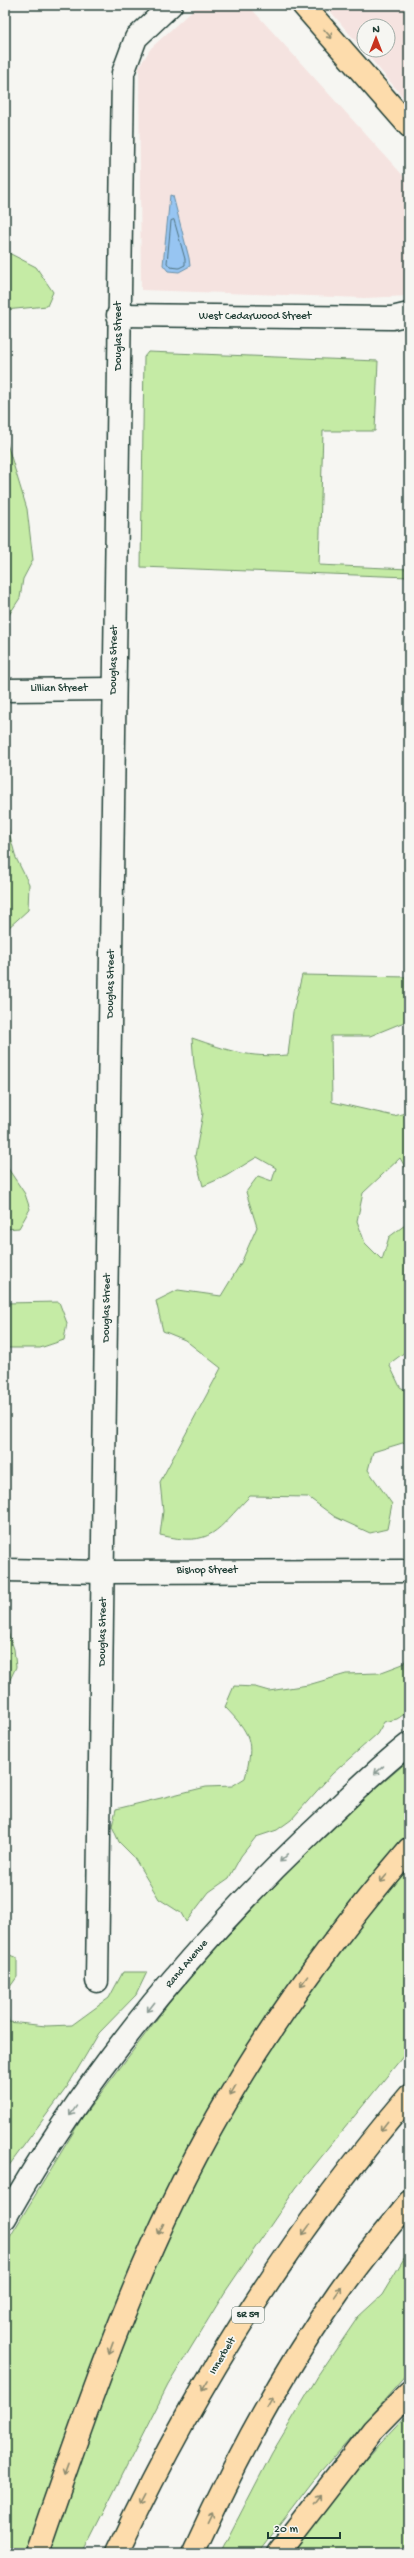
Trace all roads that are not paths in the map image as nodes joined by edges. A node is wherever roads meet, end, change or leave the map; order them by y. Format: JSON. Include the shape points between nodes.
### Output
{"nodes":[{"id":1,"x":171,"y":5,"type":"edge"},
{"id":2,"x":303,"y":5,"type":"edge"},
{"id":3,"x":409,"y":126,"type":"edge"},
{"id":4,"x":118,"y":315,"type":"junction"},
{"id":5,"x":403,"y":319,"type":"edge"},
{"id":6,"x":114,"y":689,"type":"junction"},
{"id":7,"x":5,"y":690,"type":"edge"},
{"id":8,"x":5,"y":1570,"type":"edge"},
{"id":9,"x":409,"y":1571,"type":"edge"},
{"id":10,"x":104,"y":1572,"type":"junction"},
{"id":11,"x":409,"y":1744,"type":"edge"},
{"id":12,"x":409,"y":1849,"type":"edge"},
{"id":13,"x":97,"y":1981,"type":"dead end"},
{"id":14,"x":409,"y":2096,"type":"edge"},
{"id":15,"x":409,"y":2202,"type":"edge"},
{"id":16,"x":5,"y":2218,"type":"edge"},
{"id":17,"x":409,"y":2393,"type":"edge"},
{"id":18,"x":37,"y":2553,"type":"edge"},
{"id":19,"x":117,"y":2553,"type":"edge"},
{"id":20,"x":193,"y":2553,"type":"edge"},
{"id":21,"x":278,"y":2553,"type":"edge"}],
"edges":[{"from":1,"to":4,"type":"street","name":"Douglas Street","via":[[136,38],[123,73]]},
{"from":2,"to":3,"type":"main road","one_way":true},
{"from":4,"to":5,"type":"street","name":"West Cedarwood Street"},
{"from":4,"to":6,"type":"street","name":"Douglas Street"},
{"from":6,"to":7,"type":"street","name":"Lillian Street"},
{"from":6,"to":10,"type":"street","name":"Douglas Street"},
{"from":8,"to":10,"type":"street","name":"Bishop Street"},
{"from":9,"to":10,"type":"street","name":"Bishop Street"},
{"from":10,"to":13,"type":"street","name":"Douglas Street"},
{"from":11,"to":16,"type":"street","name":"Rand Avenue","one_way":true,"via":[[274,1868],[176,1976],[105,2066],[53,2141]]},
{"from":12,"to":18,"type":"main road","one_way":true,"via":[[337,1935],[284,2009],[216,2119],[178,2193],[124,2313]]},
{"from":14,"to":19,"type":"main road","name":"Innerbelt","number":"SR 59","one_way":true,"via":[[297,2241],[247,2316],[189,2412]]},
{"from":20,"to":15,"type":"main road","one_way":true,"via":[[250,2438],[303,2346],[338,2293]]},
{"from":21,"to":17,"type":"main road","one_way":true,"via":[[373,2430]]}]}
